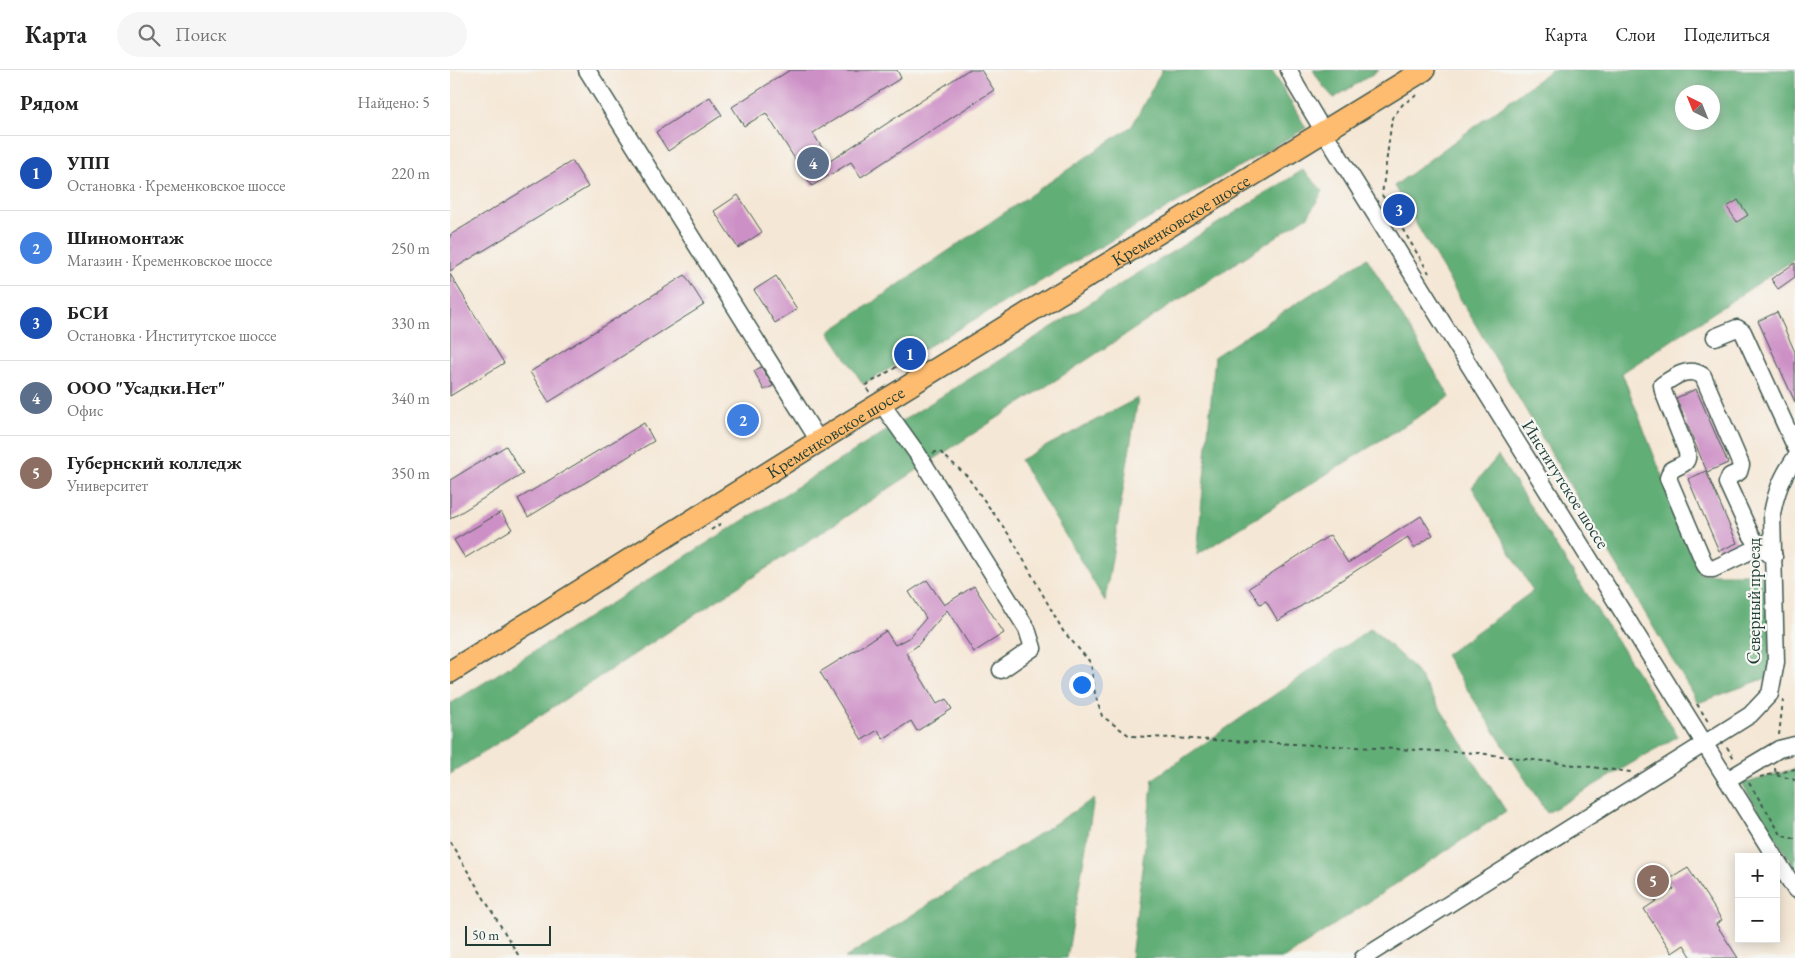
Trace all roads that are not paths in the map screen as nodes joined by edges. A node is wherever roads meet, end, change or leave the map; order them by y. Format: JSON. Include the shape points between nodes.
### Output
{"nodes":[{"id":1,"x":587,"y":70,"type":"edge"},
{"id":2,"x":1289,"y":70,"type":"edge"},
{"id":3,"x":1424,"y":80,"type":"edge"},
{"id":4,"x":1324,"y":132,"type":"junction"},
{"id":5,"x":1715,"y":337,"type":"dead end"},
{"id":6,"x":881,"y":403,"type":"junction"},
{"id":7,"x":819,"y":441,"type":"junction"},
{"id":8,"x":1795,"y":446,"type":"edge"},
{"id":9,"x":1795,"y":458,"type":"edge"},
{"id":10,"x":1759,"y":546,"type":"junction"},
{"id":11,"x":1774,"y":558,"type":"junction"},
{"id":12,"x":1001,"y":670,"type":"dead end"},
{"id":13,"x":450,"y":672,"type":"edge"},
{"id":14,"x":1710,"y":739,"type":"junction"},
{"id":15,"x":1795,"y":744,"type":"edge"},
{"id":16,"x":1727,"y":780,"type":"junction"},
{"id":17,"x":1772,"y":853,"type":"edge"},
{"id":18,"x":1780,"y":866,"type":"edge"},
{"id":19,"x":1795,"y":889,"type":"edge"},
{"id":20,"x":1363,"y":958,"type":"edge"}],
"edges":[{"from":1,"to":7,"type":"street"},
{"from":2,"to":4,"type":"street","name":"Институтское шоссе"},
{"from":3,"to":4,"type":"main road","name":"Кременковское шоссе"},
{"from":4,"to":6,"type":"main road","name":"Кременковское шоссе"},
{"from":4,"to":14,"type":"street","name":"Институтское шоссе"},
{"from":5,"to":8,"type":"street","via":[[1737,328],[1743,332]]},
{"from":6,"to":7,"type":"main road","name":"Кременковское шоссе"},
{"from":6,"to":12,"type":"street","via":[[919,456],[1027,629],[1032,648]]},
{"from":7,"to":13,"type":"main road","name":"Кременковское шоссе"},
{"from":9,"to":11,"type":"street","name":"Северный проезд","via":[[1776,492],[1772,514]]},
{"from":10,"to":10,"type":"street","via":[[1727,483],[1742,465],[1704,376],[1697,371],[1678,375],[1662,385],[1688,459],[1671,470],[1668,478],[1705,565],[1713,570]]},
{"from":10,"to":11,"type":"street"},
{"from":11,"to":14,"type":"street","name":"Северный проезд","via":[[1776,662],[1770,694],[1750,715]]},
{"from":14,"to":16,"type":"street","name":"Институтское шоссе"},
{"from":14,"to":20,"type":"street","name":"Северный проезд"},
{"from":15,"to":16,"type":"street","via":[[1779,749]]},
{"from":16,"to":17,"type":"street","name":"Институтское шоссе"},
{"from":18,"to":19,"type":"street","name":"Институтское шоссе"}]}
